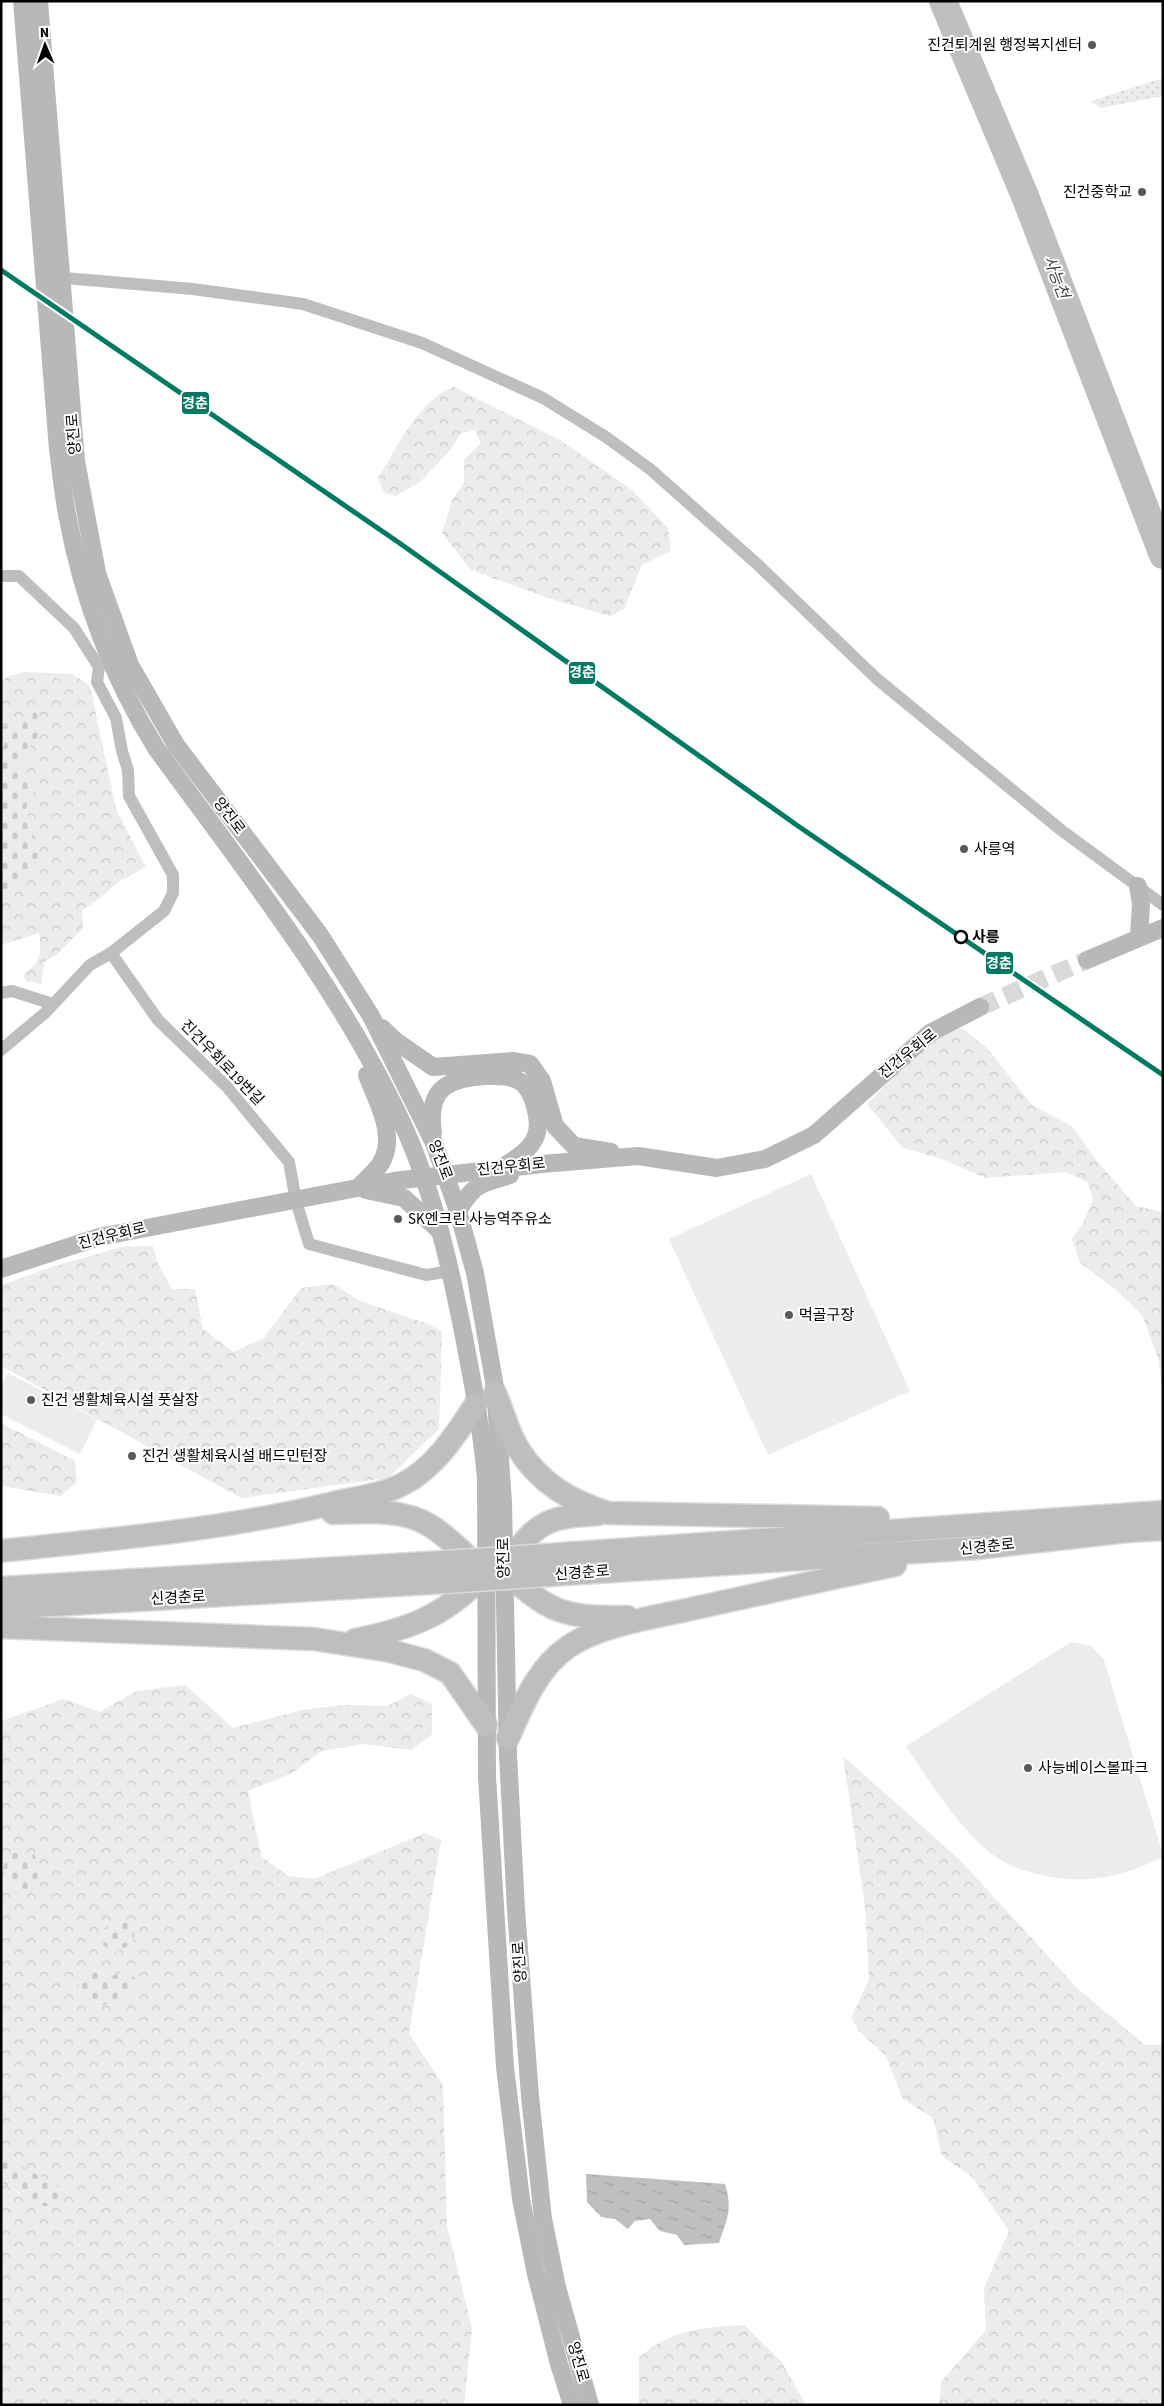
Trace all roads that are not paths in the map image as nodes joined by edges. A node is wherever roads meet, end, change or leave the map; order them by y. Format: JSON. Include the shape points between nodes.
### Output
{"nodes":[{"id":1,"x":22,"y":1,"type":"edge"},
{"id":2,"x":39,"y":1,"type":"edge"},
{"id":3,"x":53,"y":277,"type":"junction"},
{"id":4,"x":1,"y":576,"type":"edge"},
{"id":5,"x":96,"y":621,"type":"junction"},
{"id":6,"x":72,"y":626,"type":"junction"},
{"id":7,"x":1138,"y":886,"type":"junction"},
{"id":8,"x":1163,"y":906,"type":"edge"},
{"id":9,"x":1163,"y":928,"type":"edge"},
{"id":10,"x":1139,"y":936,"type":"junction"},
{"id":11,"x":110,"y":953,"type":"junction"},
{"id":12,"x":1087,"y":960,"type":"tunnel mouth"},
{"id":13,"x":1,"y":993,"type":"edge"},
{"id":14,"x":54,"y":1004,"type":"junction"},
{"id":15,"x":980,"y":1007,"type":"tunnel mouth"},
{"id":16,"x":371,"y":1016,"type":"junction"},
{"id":17,"x":1,"y":1050,"type":"edge"},
{"id":18,"x":365,"y":1052,"type":"junction"},
{"id":19,"x":434,"y":1143,"type":"junction"},
{"id":20,"x":638,"y":1156,"type":"junction"},
{"id":21,"x":542,"y":1164,"type":"junction"},
{"id":22,"x":499,"y":1169,"type":"junction"},
{"id":23,"x":445,"y":1174,"type":"junction"},
{"id":24,"x":424,"y":1177,"type":"junction"},
{"id":25,"x":358,"y":1188,"type":"junction"},
{"id":26,"x":296,"y":1201,"type":"junction"},
{"id":27,"x":458,"y":1211,"type":"junction"},
{"id":28,"x":439,"y":1230,"type":"junction"},
{"id":29,"x":1,"y":1269,"type":"edge"},
{"id":30,"x":451,"y":1271,"type":"junction"},
{"id":31,"x":495,"y":1393,"type":"junction"},
{"id":32,"x":476,"y":1404,"type":"junction"},
{"id":33,"x":1163,"y":1512,"type":"edge"},
{"id":34,"x":608,"y":1513,"type":"junction"},
{"id":35,"x":262,"y":1517,"type":"junction"},
{"id":36,"x":973,"y":1524,"type":"junction"},
{"id":37,"x":1163,"y":1529,"type":"edge"},
{"id":38,"x":977,"y":1548,"type":"junction"},
{"id":39,"x":1,"y":1551,"type":"edge"},
{"id":40,"x":548,"y":1565,"type":"junction"},
{"id":41,"x":445,"y":1572,"type":"junction"},
{"id":42,"x":494,"y":1572,"type":"junction"},
{"id":43,"x":1,"y":1588,"type":"edge"},
{"id":44,"x":1,"y":1608,"type":"edge"},
{"id":45,"x":652,"y":1618,"type":"junction"},
{"id":46,"x":1,"y":1627,"type":"edge"},
{"id":47,"x":344,"y":1642,"type":"junction"},
{"id":48,"x":486,"y":1725,"type":"junction"},
{"id":49,"x":508,"y":1738,"type":"junction"},
{"id":50,"x":572,"y":2405,"type":"edge"},
{"id":51,"x":590,"y":2405,"type":"edge"}],
"edges":[{"from":1,"to":3,"type":"main road","name":"양진로"},
{"from":2,"to":3,"type":"main road","name":"양진로"},
{"from":3,"to":5,"type":"main road","name":"양진로","via":[[58,449],[66,513],[82,581]]},
{"from":3,"to":7,"type":"street","via":[[193,289],[303,304],[422,343],[543,398],[606,437],[650,470],[756,564],[877,679],[1062,830]]},
{"from":3,"to":16,"type":"main road","name":"양진로","via":[[86,518],[97,573],[130,665],[176,745],[320,935]]},
{"from":4,"to":6,"type":"street","via":[[19,576]]},
{"from":5,"to":6,"type":"street"},
{"from":5,"to":18,"type":"main road","name":"양진로","via":[[131,708],[323,983]]},
{"from":6,"to":11,"type":"street","via":[[99,667],[97,682],[116,718],[128,770],[129,796],[173,875],[173,892],[164,911]]},
{"from":7,"to":8,"type":"street"},
{"from":7,"to":10,"type":"main road","via":[[1141,904]]},
{"from":9,"to":10,"type":"main road"},
{"from":10,"to":12,"type":"main road"},
{"from":11,"to":14,"type":"street","via":[[90,965]]},
{"from":11,"to":26,"type":"street","name":"진건우회로19번길","via":[[158,1020],[227,1087],[289,1162]]},
{"from":13,"to":14,"type":"street","via":[[12,991]]},
{"from":14,"to":17,"type":"street"},
{"from":15,"to":20,"type":"main road","name":"진건우회로","via":[[930,1033],[814,1135],[765,1159],[717,1168]]},
{"from":16,"to":19,"type":"main road","name":"양진로"},
{"from":16,"to":20,"type":"main road","via":[[397,1042],[433,1067],[512,1061],[530,1064],[542,1081],[555,1126],[574,1146]]},
{"from":18,"to":24,"type":"main road","name":"양진로","via":[[397,1110]]},
{"from":18,"to":25,"type":"main road","via":[[366,1072],[386,1126],[388,1147],[379,1166]]},
{"from":19,"to":22,"type":"main road","via":[[430,1113],[437,1094],[449,1083],[464,1078],[510,1077],[527,1087],[534,1103],[536,1138],[520,1156]]},
{"from":19,"to":23,"type":"main road","name":"양진로"},
{"from":20,"to":21,"type":"main road","name":"진건우회로"},
{"from":21,"to":22,"type":"main road","name":"진건우회로"},
{"from":21,"to":27,"type":"main road","via":[[479,1185],[469,1193]]},
{"from":22,"to":23,"type":"main road","name":"진건우회로"},
{"from":23,"to":24,"type":"main road","name":"진건우회로"},
{"from":23,"to":27,"type":"main road","name":"양진로"},
{"from":24,"to":25,"type":"main road","name":"진건우회로"},
{"from":24,"to":28,"type":"main road","name":"양진로"},
{"from":25,"to":26,"type":"main road","name":"진건우회로"},
{"from":25,"to":28,"type":"main road","via":[[404,1198]]},
{"from":26,"to":29,"type":"main road","name":"진건우회로","via":[[98,1237]]},
{"from":26,"to":30,"type":"street","name":"진건우회로19번길","via":[[309,1244],[426,1275]]},
{"from":27,"to":31,"type":"main road","name":"양진로","via":[[475,1273]]},
{"from":28,"to":30,"type":"main road","name":"양진로"},
{"from":30,"to":32,"type":"main road","name":"양진로"},
{"from":31,"to":34,"type":"highway","via":[[518,1449],[546,1484],[580,1504]]},
{"from":31,"to":42,"type":"main road","name":"양진로","via":[[503,1502]]},
{"from":32,"to":35,"type":"highway","via":[[431,1464],[402,1485]]},
{"from":32,"to":42,"type":"main road","name":"양진로"},
{"from":33,"to":36,"type":"highway","name":"신경춘로"},
{"from":34,"to":36,"type":"highway","via":[[876,1517]]},
{"from":34,"to":42,"type":"highway","via":[[570,1516],[541,1525],[524,1538]]},
{"from":35,"to":39,"type":"highway","via":[[184,1530]]},
{"from":35,"to":42,"type":"highway","via":[[371,1512],[403,1515],[428,1524]]},
{"from":36,"to":40,"type":"highway","name":"신경춘로"},
{"from":37,"to":38,"type":"highway","name":"신경춘로"},
{"from":38,"to":40,"type":"highway","name":"신경춘로"},
{"from":38,"to":45,"type":"highway"},
{"from":40,"to":41,"type":"highway","name":"신경춘로","bridge":true},
{"from":41,"to":43,"type":"highway","name":"신경춘로"},
{"from":41,"to":44,"type":"highway","name":"신경춘로"},
{"from":42,"to":45,"type":"highway","via":[[564,1612]]},
{"from":42,"to":47,"type":"highway","via":[[427,1619],[396,1632]]},
{"from":42,"to":48,"type":"main road","name":"양진로"},
{"from":42,"to":49,"type":"main road","name":"양진로"},
{"from":45,"to":49,"type":"highway","via":[[590,1635],[567,1647],[542,1672]]},
{"from":46,"to":47,"type":"highway"},
{"from":47,"to":48,"type":"highway","via":[[390,1650],[424,1660],[450,1673]]},
{"from":48,"to":50,"type":"main road","name":"양진로","via":[[506,2068],[522,2199],[536,2274],[558,2364]]},
{"from":49,"to":51,"type":"main road","name":"양진로","via":[[516,1909],[543,2219]]}]}
